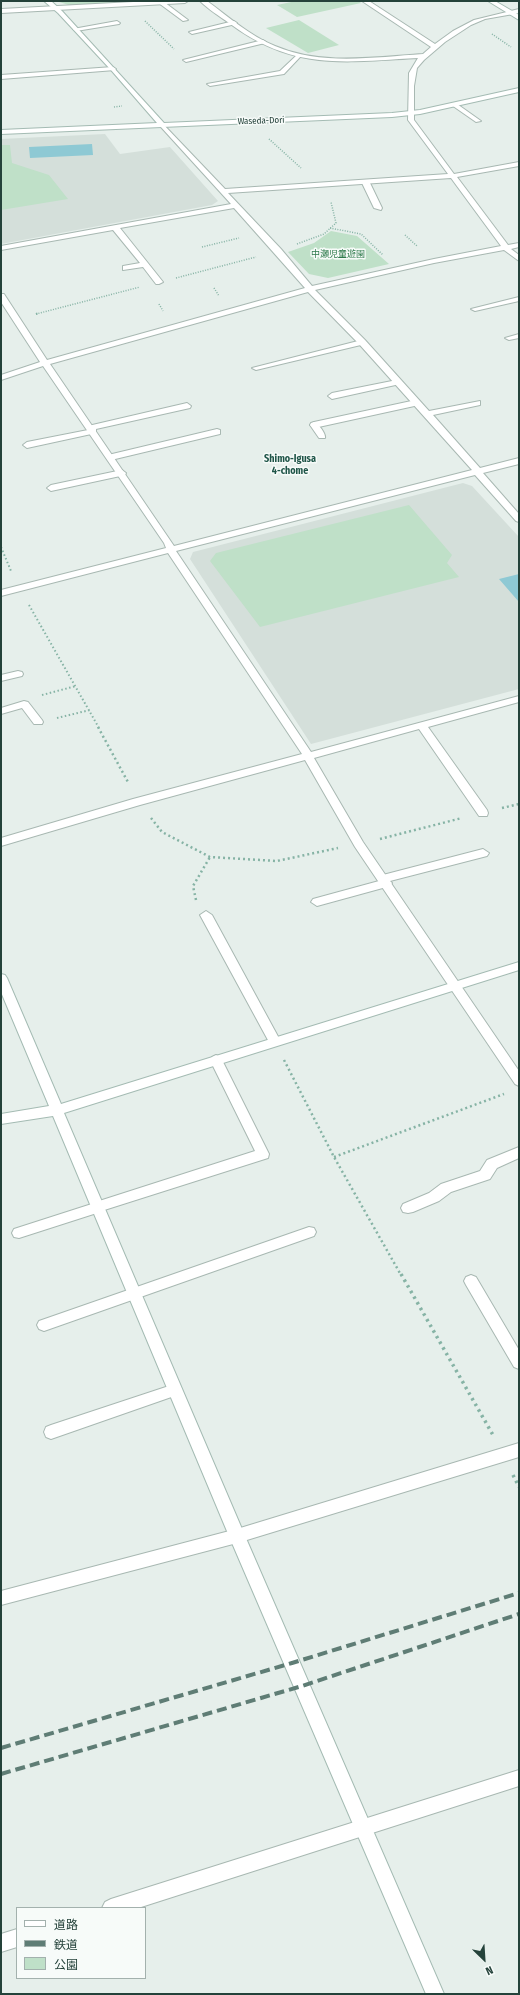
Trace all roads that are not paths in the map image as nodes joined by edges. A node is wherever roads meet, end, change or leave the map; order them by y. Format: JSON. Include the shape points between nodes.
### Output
{"nodes":[{"id":1,"x":47,"y":1,"type":"edge"},
{"id":2,"x":185,"y":1,"type":"edge"},
{"id":3,"x":203,"y":1,"type":"edge"},
{"id":4,"x":365,"y":1,"type":"edge"},
{"id":5,"x":491,"y":1,"type":"edge"},
{"id":6,"x":162,"y":2,"type":"junction"},
{"id":7,"x":56,"y":8,"type":"junction"},
{"id":8,"x":1,"y":11,"type":"edge"},
{"id":9,"x":519,"y":11,"type":"edge"},
{"id":10,"x":510,"y":13,"type":"junction"},
{"id":11,"x":519,"y":18,"type":"edge"},
{"id":12,"x":185,"y":20,"type":"dead end"},
{"id":13,"x":117,"y":23,"type":"dead end"},
{"id":14,"x":234,"y":23,"type":"junction"},
{"id":15,"x":76,"y":29,"type":"junction"},
{"id":16,"x":192,"y":32,"type":"dead end"},
{"id":17,"x":263,"y":42,"type":"junction"},
{"id":18,"x":436,"y":47,"type":"junction"},
{"id":19,"x":298,"y":56,"type":"junction"},
{"id":20,"x":426,"y":56,"type":"junction"},
{"id":21,"x":186,"y":60,"type":"dead end"},
{"id":22,"x":113,"y":69,"type":"junction"},
{"id":23,"x":282,"y":73,"type":"junction"},
{"id":24,"x":1,"y":77,"type":"edge"},
{"id":25,"x":285,"y":81,"type":"dead end"},
{"id":26,"x":210,"y":84,"type":"dead end"},
{"id":27,"x":519,"y":90,"type":"edge"},
{"id":28,"x":455,"y":105,"type":"junction"},
{"id":29,"x":411,"y":114,"type":"junction"},
{"id":30,"x":478,"y":121,"type":"dead end"},
{"id":31,"x":162,"y":125,"type":"junction"},
{"id":32,"x":1,"y":132,"type":"edge"},
{"id":33,"x":519,"y":164,"type":"edge"},
{"id":34,"x":453,"y":176,"type":"junction"},
{"id":35,"x":366,"y":183,"type":"junction"},
{"id":36,"x":224,"y":191,"type":"junction"},
{"id":37,"x":236,"y":205,"type":"junction"},
{"id":38,"x":378,"y":208,"type":"dead end"},
{"id":39,"x":115,"y":227,"type":"junction"},
{"id":40,"x":519,"y":245,"type":"edge"},
{"id":41,"x":1,"y":248,"type":"edge"},
{"id":42,"x":506,"y":248,"type":"junction"},
{"id":43,"x":519,"y":259,"type":"edge"},
{"id":44,"x":144,"y":264,"type":"junction"},
{"id":45,"x":126,"y":268,"type":"dead end"},
{"id":46,"x":159,"y":282,"type":"road end"},
{"id":47,"x":310,"y":290,"type":"junction"},
{"id":48,"x":1,"y":296,"type":"edge"},
{"id":49,"x":519,"y":298,"type":"edge"},
{"id":50,"x":474,"y":309,"type":"dead end"},
{"id":51,"x":519,"y":336,"type":"edge"},
{"id":52,"x":509,"y":338,"type":"dead end"},
{"id":53,"x":362,"y":342,"type":"junction"},
{"id":54,"x":45,"y":363,"type":"junction"},
{"id":55,"x":256,"y":368,"type":"dead end"},
{"id":56,"x":1,"y":378,"type":"edge"},
{"id":57,"x":397,"y":382,"type":"junction"},
{"id":58,"x":332,"y":396,"type":"dead end"},
{"id":59,"x":416,"y":403,"type":"junction"},
{"id":60,"x":477,"y":403,"type":"dead end"},
{"id":61,"x":187,"y":406,"type":"dead end"},
{"id":62,"x":426,"y":414,"type":"junction"},
{"id":63,"x":92,"y":429,"type":"junction"},
{"id":64,"x":216,"y":432,"type":"dead end"},
{"id":65,"x":322,"y":436,"type":"dead end"},
{"id":66,"x":27,"y":445,"type":"dead end"},
{"id":67,"x":111,"y":457,"type":"junction"},
{"id":68,"x":519,"y":461,"type":"edge"},
{"id":69,"x":477,"y":472,"type":"junction"},
{"id":70,"x":122,"y":473,"type":"junction"},
{"id":71,"x":51,"y":488,"type":"dead end"},
{"id":72,"x":519,"y":519,"type":"edge"},
{"id":73,"x":170,"y":550,"type":"junction"},
{"id":74,"x":1,"y":593,"type":"edge"},
{"id":75,"x":18,"y":674,"type":"dead end"},
{"id":76,"x":1,"y":678,"type":"edge"},
{"id":77,"x":519,"y":699,"type":"edge"},
{"id":78,"x":1,"y":711,"type":"edge"},
{"id":79,"x":38,"y":722,"type":"road end"},
{"id":80,"x":421,"y":725,"type":"junction"},
{"id":81,"x":308,"y":756,"type":"junction"},
{"id":82,"x":483,"y":813,"type":"dead end"},
{"id":83,"x":1,"y":842,"type":"edge"},
{"id":84,"x":483,"y":853,"type":"dead end"},
{"id":85,"x":384,"y":881,"type":"junction"},
{"id":86,"x":317,"y":902,"type":"dead end"},
{"id":87,"x":206,"y":915,"type":"road end"},
{"id":88,"x":519,"y":966,"type":"edge"},
{"id":89,"x":1,"y":978,"type":"edge"},
{"id":90,"x":454,"y":986,"type":"junction"},
{"id":91,"x":275,"y":1042,"type":"junction"},
{"id":92,"x":216,"y":1060,"type":"junction"},
{"id":93,"x":519,"y":1081,"type":"edge"},
{"id":94,"x":57,"y":1110,"type":"junction"},
{"id":95,"x":1,"y":1119,"type":"edge"},
{"id":96,"x":519,"y":1152,"type":"edge"},
{"id":97,"x":98,"y":1207,"type":"junction"},
{"id":98,"x":408,"y":1208,"type":"dead end"},
{"id":99,"x":309,"y":1232,"type":"dead end"},
{"id":100,"x":20,"y":1233,"type":"dead end"},
{"id":101,"x":471,"y":1281,"type":"dead end"},
{"id":102,"x":135,"y":1293,"type":"junction"},
{"id":103,"x":44,"y":1325,"type":"dead end"},
{"id":104,"x":519,"y":1363,"type":"edge"},
{"id":105,"x":175,"y":1390,"type":"junction"},
{"id":106,"x":51,"y":1432,"type":"dead end"},
{"id":107,"x":519,"y":1450,"type":"edge"},
{"id":108,"x":237,"y":1536,"type":"junction"},
{"id":109,"x":1,"y":1598,"type":"edge"},
{"id":110,"x":519,"y":1778,"type":"edge"},
{"id":111,"x":364,"y":1829,"type":"junction"},
{"id":112,"x":114,"y":1907,"type":"edge"},
{"id":113,"x":16,"y":1938,"type":"edge"},
{"id":114,"x":1,"y":1943,"type":"edge"},
{"id":115,"x":435,"y":1994,"type":"edge"}],
"edges":[{"from":1,"to":7,"type":"street"},
{"from":2,"to":6,"type":"street"},
{"from":3,"to":14,"type":"street"},
{"from":4,"to":18,"type":"street"},
{"from":5,"to":10,"type":"street"},
{"from":6,"to":7,"type":"street"},
{"from":6,"to":12,"type":"street"},
{"from":7,"to":8,"type":"street"},
{"from":7,"to":15,"type":"street"},
{"from":9,"to":10,"type":"street"},
{"from":10,"to":11,"type":"street"},
{"from":10,"to":18,"type":"street","via":[[483,18],[462,28]]},
{"from":13,"to":15,"type":"street"},
{"from":14,"to":16,"type":"street"},
{"from":14,"to":17,"type":"street"},
{"from":15,"to":22,"type":"street"},
{"from":17,"to":19,"type":"street"},
{"from":17,"to":21,"type":"street"},
{"from":18,"to":20,"type":"street"},
{"from":19,"to":20,"type":"street","via":[[324,59]]},
{"from":19,"to":23,"type":"street"},
{"from":20,"to":29,"type":"street","via":[[414,68]]},
{"from":22,"to":24,"type":"street"},
{"from":22,"to":31,"type":"street"},
{"from":23,"to":25,"type":"street"},
{"from":23,"to":26,"type":"street"},
{"from":27,"to":28,"type":"street","name":"Waseda-Dori"},
{"from":28,"to":29,"type":"street","name":"Waseda-Dori"},
{"from":28,"to":30,"type":"street"},
{"from":29,"to":31,"type":"street","name":"Waseda-Dori"},
{"from":29,"to":34,"type":"street","via":[[411,120]]},
{"from":31,"to":32,"type":"street","name":"Waseda-Dori"},
{"from":31,"to":36,"type":"street"},
{"from":33,"to":34,"type":"street"},
{"from":34,"to":35,"type":"street"},
{"from":34,"to":42,"type":"street"},
{"from":35,"to":36,"type":"street"},
{"from":35,"to":38,"type":"street"},
{"from":36,"to":37,"type":"street"},
{"from":37,"to":39,"type":"street"},
{"from":37,"to":47,"type":"street"},
{"from":39,"to":41,"type":"street"},
{"from":39,"to":44,"type":"street"},
{"from":40,"to":42,"type":"street"},
{"from":42,"to":43,"type":"street"},
{"from":42,"to":47,"type":"street"},
{"from":44,"to":45,"type":"street"},
{"from":44,"to":46,"type":"street"},
{"from":47,"to":53,"type":"street"},
{"from":47,"to":54,"type":"street"},
{"from":48,"to":54,"type":"street"},
{"from":49,"to":50,"type":"street"},
{"from":51,"to":52,"type":"street"},
{"from":53,"to":55,"type":"street"},
{"from":53,"to":57,"type":"street"},
{"from":54,"to":56,"type":"street"},
{"from":54,"to":63,"type":"street"},
{"from":57,"to":58,"type":"street"},
{"from":57,"to":59,"type":"street"},
{"from":59,"to":62,"type":"street"},
{"from":59,"to":65,"type":"street","via":[[314,425]]},
{"from":60,"to":62,"type":"street"},
{"from":61,"to":63,"type":"street"},
{"from":62,"to":69,"type":"street","via":[[473,464]]},
{"from":63,"to":66,"type":"street"},
{"from":63,"to":67,"type":"street"},
{"from":64,"to":67,"type":"street"},
{"from":67,"to":70,"type":"street"},
{"from":68,"to":69,"type":"street"},
{"from":69,"to":72,"type":"street"},
{"from":69,"to":73,"type":"street"},
{"from":70,"to":71,"type":"street"},
{"from":70,"to":73,"type":"street","via":[[170,543]]},
{"from":73,"to":74,"type":"street"},
{"from":73,"to":81,"type":"street"},
{"from":75,"to":76,"type":"street"},
{"from":77,"to":80,"type":"street"},
{"from":78,"to":79,"type":"street","via":[[24,704]]},
{"from":80,"to":81,"type":"street"},
{"from":80,"to":82,"type":"street"},
{"from":81,"to":83,"type":"street"},
{"from":81,"to":85,"type":"street"},
{"from":84,"to":85,"type":"street"},
{"from":85,"to":86,"type":"street"},
{"from":85,"to":90,"type":"street"},
{"from":87,"to":91,"type":"street"},
{"from":88,"to":90,"type":"street"},
{"from":89,"to":94,"type":"street"},
{"from":90,"to":91,"type":"street"},
{"from":90,"to":93,"type":"street"},
{"from":91,"to":92,"type":"street"},
{"from":92,"to":94,"type":"street"},
{"from":92,"to":97,"type":"street","via":[[263,1154]]},
{"from":94,"to":95,"type":"street"},
{"from":94,"to":97,"type":"street"},
{"from":96,"to":98,"type":"street","via":[[492,1164],[486,1174],[446,1188],[434,1197]]},
{"from":97,"to":100,"type":"street"},
{"from":97,"to":102,"type":"street"},
{"from":99,"to":102,"type":"street"},
{"from":101,"to":104,"type":"street"},
{"from":102,"to":103,"type":"street"},
{"from":102,"to":105,"type":"street"},
{"from":105,"to":106,"type":"street"},
{"from":105,"to":108,"type":"street"},
{"from":107,"to":108,"type":"street"},
{"from":108,"to":109,"type":"street"},
{"from":108,"to":111,"type":"street"},
{"from":110,"to":111,"type":"street"},
{"from":111,"to":112,"type":"street"},
{"from":111,"to":115,"type":"street"},
{"from":113,"to":114,"type":"street"}]}
